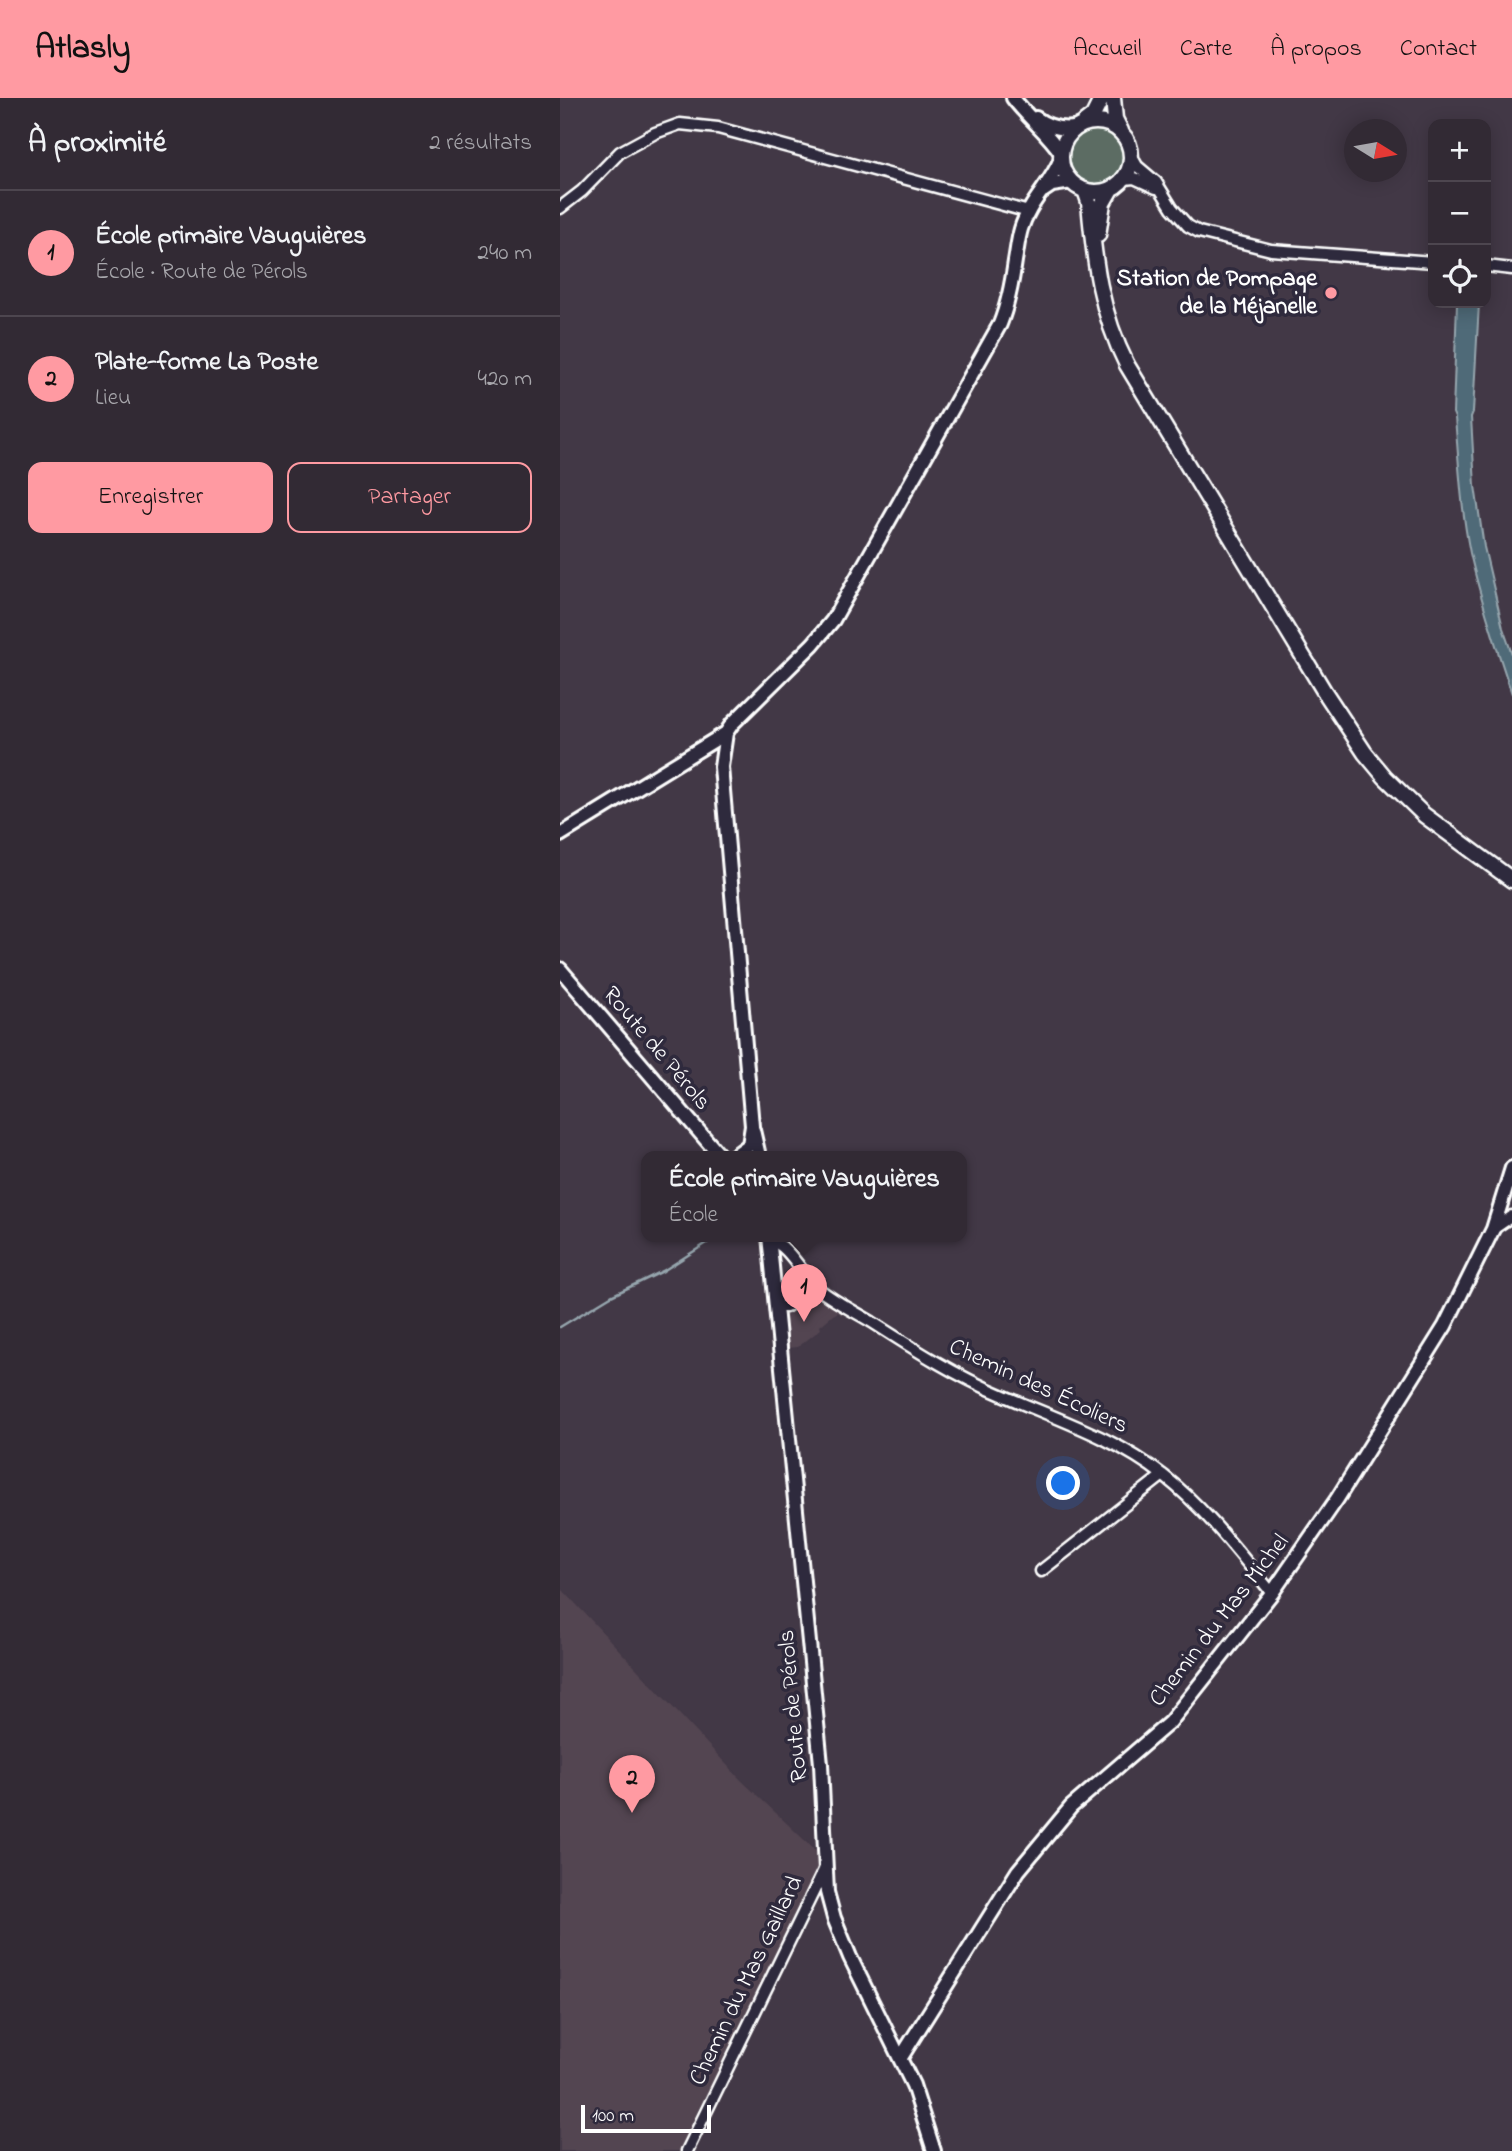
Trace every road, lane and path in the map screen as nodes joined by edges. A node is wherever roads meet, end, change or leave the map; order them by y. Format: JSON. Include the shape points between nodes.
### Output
{"nodes":[{"id":1,"x":1102,"y":98,"type":"edge"},
{"id":2,"x":1113,"y":98,"type":"edge"},
{"id":3,"x":1015,"y":100,"type":"edge"},
{"id":4,"x":1079,"y":126,"type":"junction"},
{"id":5,"x":1121,"y":131,"type":"junction"},
{"id":6,"x":1061,"y":156,"type":"junction"},
{"id":7,"x":1132,"y":157,"type":"junction"},
{"id":8,"x":1124,"y":178,"type":"junction"},
{"id":9,"x":1078,"y":186,"type":"junction"},
{"id":10,"x":1111,"y":189,"type":"junction"},
{"id":11,"x":1040,"y":193,"type":"junction"},
{"id":12,"x":1164,"y":195,"type":"junction"},
{"id":13,"x":560,"y":208,"type":"edge"},
{"id":14,"x":1028,"y":212,"type":"junction"},
{"id":15,"x":1096,"y":258,"type":"junction"},
{"id":16,"x":1428,"y":262,"type":"edge"},
{"id":17,"x":1491,"y":267,"type":"edge"},
{"id":18,"x":1512,"y":269,"type":"edge"},
{"id":19,"x":726,"y":733,"type":"junction"},
{"id":20,"x":560,"y":835,"type":"edge"},
{"id":21,"x":1512,"y":880,"type":"edge"},
{"id":22,"x":560,"y":969,"type":"edge"},
{"id":23,"x":752,"y":1126,"type":"junction"},
{"id":24,"x":716,"y":1151,"type":"edge"},
{"id":25,"x":740,"y":1151,"type":"edge"},
{"id":26,"x":758,"y":1151,"type":"edge"},
{"id":27,"x":1512,"y":1168,"type":"edge"},
{"id":28,"x":1512,"y":1216,"type":"edge"},
{"id":29,"x":1493,"y":1229,"type":"junction"},
{"id":30,"x":769,"y":1242,"type":"edge"},
{"id":31,"x":776,"y":1242,"type":"edge"},
{"id":32,"x":815,"y":1286,"type":"junction"},
{"id":33,"x":777,"y":1307,"type":"junction"},
{"id":34,"x":1163,"y":1475,"type":"junction"},
{"id":35,"x":1041,"y":1571,"type":"dead end"},
{"id":36,"x":1272,"y":1593,"type":"junction"},
{"id":37,"x":825,"y":1867,"type":"junction"},
{"id":38,"x":900,"y":2059,"type":"junction"},
{"id":39,"x":687,"y":2151,"type":"edge"},
{"id":40,"x":934,"y":2151,"type":"edge"}],
"edges":[{"from":1,"to":4,"type":"main road","via":[[1093,116]]},
{"from":2,"to":5,"type":"main road"},
{"from":3,"to":4,"type":"street","via":[[1049,126],[1062,130]]},
{"from":3,"to":6,"type":"street","via":[[1050,137]]},
{"from":4,"to":5,"type":"main road","via":[[1104,122]]},
{"from":4,"to":6,"type":"main road","via":[[1063,144]]},
{"from":5,"to":7,"type":"main road"},
{"from":6,"to":9,"type":"main road","via":[[1062,167]]},
{"from":6,"to":11,"type":"street"},
{"from":7,"to":8,"type":"main road"},
{"from":7,"to":12,"type":"street"},
{"from":8,"to":10,"type":"main road"},
{"from":8,"to":12,"type":"street","via":[[1142,180]]},
{"from":9,"to":10,"type":"main road","via":[[1094,192]]},
{"from":9,"to":11,"type":"street","via":[[1052,185]]},
{"from":9,"to":15,"type":"main road","via":[[1089,202]]},
{"from":10,"to":15,"type":"main road","via":[[1103,202]]},
{"from":11,"to":14,"type":"street"},
{"from":12,"to":16,"type":"street","via":[[1188,226],[1220,239],[1271,250]]},
{"from":13,"to":14,"type":"street","via":[[620,152],[680,124],[718,128]]},
{"from":14,"to":19,"type":"street","via":[[1000,324],[833,620]]},
{"from":15,"to":21,"type":"main road","via":[[1105,314],[1127,365],[1365,753],[1424,815]]},
{"from":17,"to":18,"type":"street"},
{"from":19,"to":20,"type":"street"},
{"from":19,"to":23,"type":"street","via":[[721,767]]},
{"from":22,"to":24,"type":"street","name":"Route de Pérols"},
{"from":23,"to":25,"type":"street","via":[[748,1145]]},
{"from":23,"to":26,"type":"street"},
{"from":27,"to":29,"type":"street","name":"Chemin du Mas Michel"},
{"from":28,"to":29,"type":"street"},
{"from":29,"to":36,"type":"street","name":"Chemin du Mas Michel","via":[[1445,1326]]},
{"from":30,"to":33,"type":"street","name":"Route de Pérols"},
{"from":31,"to":32,"type":"street","name":"Chemin des Écoliers"},
{"from":32,"to":33,"type":"street","via":[[786,1307]]},
{"from":32,"to":34,"type":"street","name":"Chemin des Écoliers","via":[[956,1374],[1062,1419],[1127,1451]]},
{"from":33,"to":37,"type":"street","name":"Route de Pérols","via":[[821,1764]]},
{"from":34,"to":35,"type":"street"},
{"from":34,"to":36,"type":"street","name":"Chemin des Écoliers","via":[[1200,1507]]},
{"from":36,"to":38,"type":"street","name":"Chemin du Mas Michel","via":[[1170,1722],[1071,1807],[1018,1871]]},
{"from":37,"to":38,"type":"street","name":"Route de Pérols","via":[[834,1918]]},
{"from":37,"to":39,"type":"street","name":"Chemin du Mas Gaillard"},
{"from":38,"to":40,"type":"street","name":"Route de Pérols"}]}
